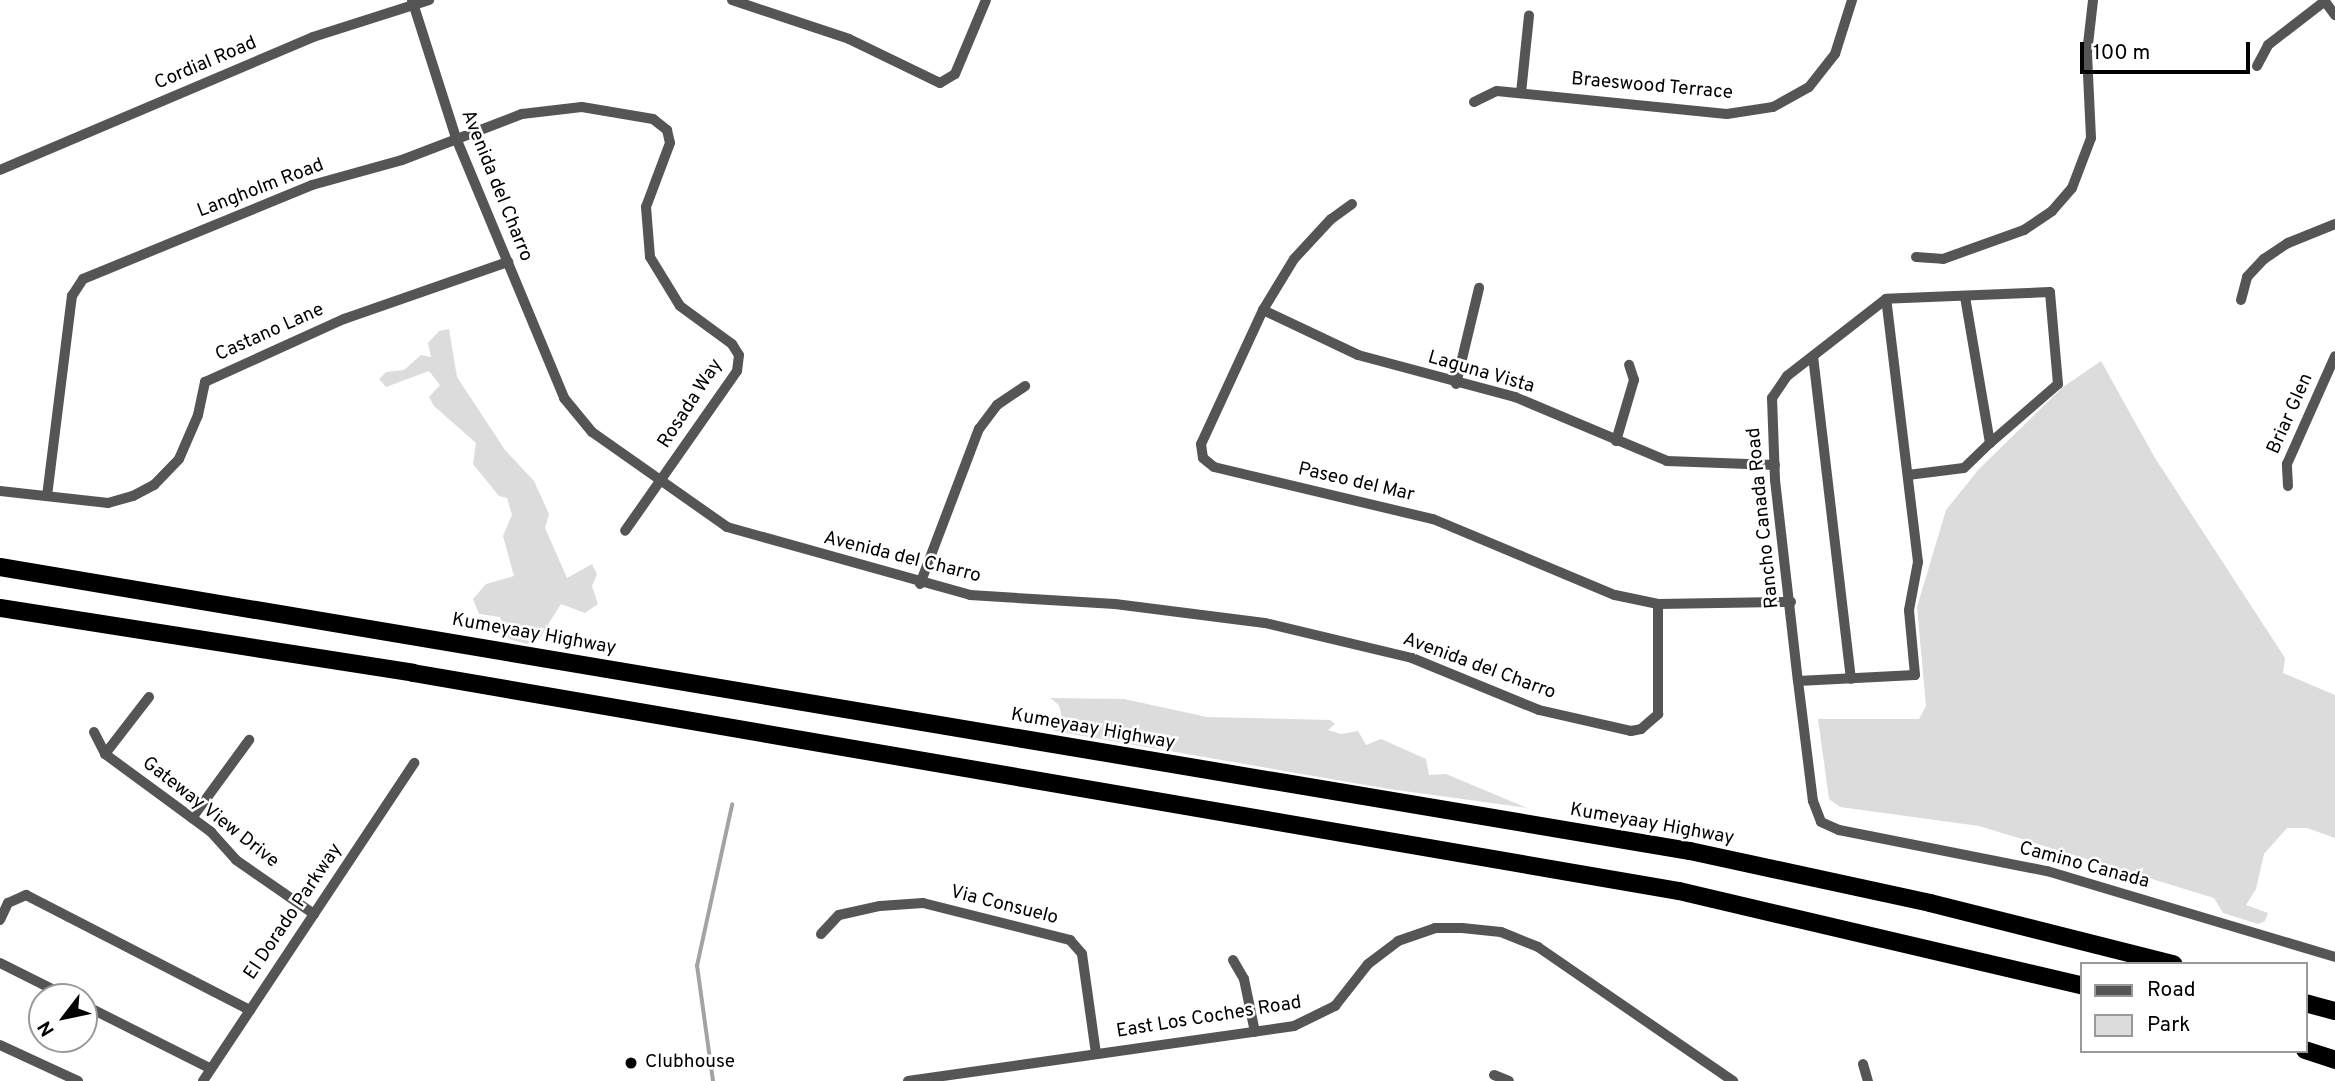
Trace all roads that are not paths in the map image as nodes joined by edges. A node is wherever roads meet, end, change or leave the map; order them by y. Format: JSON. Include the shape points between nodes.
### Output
{"nodes":[{"id":1,"x":429,"y":0,"type":"edge"},
{"id":2,"x":732,"y":0,"type":"edge"},
{"id":3,"x":986,"y":0,"type":"edge"},
{"id":4,"x":1852,"y":0,"type":"edge"},
{"id":5,"x":2093,"y":0,"type":"edge"},
{"id":6,"x":2324,"y":1,"type":"edge"},
{"id":7,"x":413,"y":2,"type":"edge"},
{"id":8,"x":1529,"y":15,"type":"dead end"},
{"id":9,"x":2335,"y":15,"type":"edge"},
{"id":10,"x":2257,"y":66,"type":"dead end"},
{"id":11,"x":1521,"y":93,"type":"junction"},
{"id":12,"x":1474,"y":102,"type":"dead end"},
{"id":13,"x":667,"y":130,"type":"joint"},
{"id":14,"x":456,"y":138,"type":"junction"},
{"id":15,"x":0,"y":170,"type":"edge"},
{"id":16,"x":1352,"y":204,"type":"dead end"},
{"id":17,"x":2335,"y":224,"type":"edge"},
{"id":18,"x":1916,"y":257,"type":"dead end"},
{"id":19,"x":508,"y":262,"type":"junction"},
{"id":20,"x":1479,"y":288,"type":"dead end"},
{"id":21,"x":1965,"y":296,"type":"junction"},
{"id":22,"x":1886,"y":299,"type":"junction"},
{"id":23,"x":2241,"y":300,"type":"dead end"},
{"id":24,"x":1263,"y":310,"type":"junction"},
{"id":25,"x":1813,"y":356,"type":"junction"},
{"id":26,"x":2335,"y":356,"type":"edge"},
{"id":27,"x":1629,"y":365,"type":"dead end"},
{"id":28,"x":1456,"y":384,"type":"junction"},
{"id":29,"x":1025,"y":386,"type":"dead end"},
{"id":30,"x":1616,"y":441,"type":"junction"},
{"id":31,"x":1990,"y":443,"type":"junction"},
{"id":32,"x":1775,"y":465,"type":"junction"},
{"id":33,"x":1908,"y":475,"type":"junction"},
{"id":34,"x":660,"y":482,"type":"junction"},
{"id":35,"x":2288,"y":486,"type":"dead end"},
{"id":36,"x":0,"y":491,"type":"edge"},
{"id":37,"x":47,"y":496,"type":"junction"},
{"id":38,"x":625,"y":531,"type":"dead end"},
{"id":39,"x":0,"y":567,"type":"edge"},
{"id":40,"x":920,"y":584,"type":"junction"},
{"id":41,"x":1791,"y":602,"type":"junction"},
{"id":42,"x":1658,"y":604,"type":"junction"},
{"id":43,"x":0,"y":608,"type":"edge"},
{"id":44,"x":1851,"y":679,"type":"junction"},
{"id":45,"x":1798,"y":681,"type":"junction"},
{"id":46,"x":149,"y":697,"type":"dead end"},
{"id":47,"x":94,"y":732,"type":"dead end"},
{"id":48,"x":249,"y":740,"type":"dead end"},
{"id":49,"x":105,"y":754,"type":"junction"},
{"id":50,"x":414,"y":763,"type":"dead end"},
{"id":51,"x":192,"y":818,"type":"junction"},
{"id":52,"x":1821,"y":822,"type":"joint"},
{"id":53,"x":314,"y":914,"type":"junction"},
{"id":54,"x":0,"y":920,"type":"edge"},
{"id":55,"x":821,"y":934,"type":"dead end"},
{"id":56,"x":2335,"y":957,"type":"edge"},
{"id":57,"x":1233,"y":960,"type":"dead end"},
{"id":58,"x":2164,"y":962,"type":"edge"},
{"id":59,"x":0,"y":963,"type":"edge"},
{"id":60,"x":40,"y":983,"type":"edge"},
{"id":61,"x":2080,"y":985,"type":"edge"},
{"id":62,"x":2307,"y":1004,"type":"edge"},
{"id":63,"x":250,"y":1010,"type":"junction"},
{"id":64,"x":2335,"y":1011,"type":"edge"},
{"id":65,"x":98,"y":1012,"type":"edge"},
{"id":66,"x":1255,"y":1032,"type":"junction"},
{"id":67,"x":0,"y":1045,"type":"edge"},
{"id":68,"x":2307,"y":1051,"type":"edge"},
{"id":69,"x":1096,"y":1053,"type":"junction"},
{"id":70,"x":2335,"y":1060,"type":"edge"},
{"id":71,"x":1863,"y":1064,"type":"dead end"},
{"id":72,"x":999,"y":1068,"type":"junction"},
{"id":73,"x":211,"y":1069,"type":"junction"},
{"id":74,"x":1494,"y":1075,"type":"dead end"},
{"id":75,"x":78,"y":1081,"type":"edge"},
{"id":76,"x":203,"y":1081,"type":"edge"},
{"id":77,"x":908,"y":1081,"type":"edge"},
{"id":78,"x":1003,"y":1081,"type":"edge"},
{"id":79,"x":1509,"y":1081,"type":"edge"},
{"id":80,"x":1733,"y":1081,"type":"edge"},
{"id":81,"x":1867,"y":1081,"type":"edge"}],
"edges":[{"from":1,"to":7,"type":"street","name":"Cordial Road"},
{"from":2,"to":3,"type":"street","via":[[849,38],[929,81],[949,79]]},
{"from":4,"to":11,"type":"street","name":"Braeswood Terrace","via":[[1835,54],[1809,87],[1773,107],[1727,114]]},
{"from":5,"to":18,"type":"street","via":[[2087,53],[2091,138],[2072,188],[2045,217],[2024,230],[1953,257]]},
{"from":6,"to":9,"type":"street"},
{"from":6,"to":10,"type":"street","via":[[2268,45]]},
{"from":7,"to":14,"type":"street","name":"Avenida del Charro"},
{"from":7,"to":15,"type":"street","name":"Cordial Road","via":[[313,37]]},
{"from":8,"to":11,"type":"street"},
{"from":11,"to":12,"type":"street","name":"Braeswood Terrace","via":[[1497,91]]},
{"from":13,"to":14,"type":"street","name":"Langholm Road","via":[[653,119],[582,107],[522,114]]},
{"from":13,"to":34,"type":"street","name":"Rosada Way","via":[[670,142],[646,207],[650,257],[680,306],[732,344],[739,355],[737,371]]},
{"from":14,"to":19,"type":"street","name":"Avenida del Charro"},
{"from":14,"to":37,"type":"street","name":"Langholm Road","via":[[312,185],[83,279],[72,296]]},
{"from":16,"to":24,"type":"street","name":"Paseo del Mar","via":[[1331,219],[1294,259]]},
{"from":17,"to":23,"type":"street","via":[[2288,243],[2264,259],[2247,277]]},
{"from":19,"to":34,"type":"street","name":"Avenida del Charro","via":[[552,374],[573,410],[592,432]]},
{"from":19,"to":37,"type":"street","name":"Castano Lane","via":[[344,319],[205,382],[198,415],[179,459],[154,485],[108,503]]},
{"from":20,"to":28,"type":"street"},
{"from":21,"to":22,"type":"street"},
{"from":21,"to":31,"type":"street"},
{"from":21,"to":31,"type":"street","via":[[2050,292],[2058,384]]},
{"from":22,"to":25,"type":"street","name":"Rancho Canada Road"},
{"from":22,"to":33,"type":"street"},
{"from":24,"to":28,"type":"street","name":"Laguna Vista","via":[[1358,355]]},
{"from":24,"to":42,"type":"street","name":"Paseo del Mar","via":[[1201,444],[1203,458],[1214,467],[1433,519],[1615,595]]},
{"from":25,"to":32,"type":"street","name":"Rancho Canada Road","via":[[1787,376],[1772,398]]},
{"from":25,"to":44,"type":"street"},
{"from":26,"to":35,"type":"street","name":"Briar Glen","via":[[2287,464]]},
{"from":27,"to":30,"type":"street","via":[[1634,380]]},
{"from":28,"to":30,"type":"street","name":"Laguna Vista","via":[[1515,397]]},
{"from":29,"to":40,"type":"street","via":[[997,405],[979,429]]},
{"from":30,"to":32,"type":"street","name":"Laguna Vista","via":[[1679,463]]},
{"from":31,"to":33,"type":"street","via":[[1964,467]]},
{"from":32,"to":41,"type":"street","name":"Rancho Canada Road"},
{"from":33,"to":44,"type":"street","via":[[1918,562],[1909,610],[1915,675]]},
{"from":34,"to":38,"type":"street"},
{"from":34,"to":40,"type":"street","name":"Avenida del Charro","via":[[727,527]]},
{"from":36,"to":37,"type":"street"},
{"from":39,"to":58,"type":"highway","name":"Kumeyaay Highway","via":[[1690,851],[1930,903]]},
{"from":40,"to":42,"type":"street","name":"Avenida del Charro","via":[[970,595],[1115,604],[1265,623],[1412,658],[1539,710],[1631,731],[1648,725],[1658,714]]},
{"from":41,"to":42,"type":"street","name":"Paseo del Mar"},
{"from":41,"to":45,"type":"street","name":"Rancho Canada Road"},
{"from":43,"to":61,"type":"highway","via":[[412,673],[1679,891]]},
{"from":44,"to":45,"type":"street"},
{"from":45,"to":52,"type":"street","name":"Rancho Canada Road","via":[[1813,801]]},
{"from":46,"to":49,"type":"street"},
{"from":47,"to":49,"type":"street","name":"Gateway View Drive"},
{"from":48,"to":51,"type":"street"},
{"from":49,"to":51,"type":"street","name":"Gateway View Drive"},
{"from":50,"to":53,"type":"street","name":"El Dorado Parkway"},
{"from":51,"to":53,"type":"street","name":"Gateway View Drive","via":[[236,860]]},
{"from":52,"to":56,"type":"street","name":"Camino Canada","via":[[1839,830],[2048,871]]},
{"from":53,"to":63,"type":"street","name":"El Dorado Parkway"},
{"from":54,"to":63,"type":"street","via":[[8,903],[26,895]]},
{"from":55,"to":69,"type":"street","name":"Via Consuelo","via":[[845,913],[923,903],[1070,940],[1082,954]]},
{"from":57,"to":66,"type":"street","via":[[1244,979]]},
{"from":59,"to":60,"type":"street"},
{"from":62,"to":64,"type":"highway"},
{"from":63,"to":73,"type":"street","name":"El Dorado Parkway"},
{"from":65,"to":73,"type":"street"},
{"from":66,"to":69,"type":"street","name":"East Los Coches Road"},
{"from":66,"to":80,"type":"street","name":"East Los Coches Road","via":[[1294,1026],[1325,1013],[1350,991],[1377,955],[1410,935],[1435,928],[1488,930],[1538,947]]},
{"from":67,"to":75,"type":"street"},
{"from":68,"to":70,"type":"highway"},
{"from":69,"to":72,"type":"street","name":"East Los Coches Road"},
{"from":71,"to":81,"type":"street"},
{"from":72,"to":77,"type":"street","name":"East Los Coches Road"},
{"from":72,"to":78,"type":"street"},
{"from":73,"to":76,"type":"street","name":"El Dorado Parkway"},
{"from":74,"to":79,"type":"street"}]}
